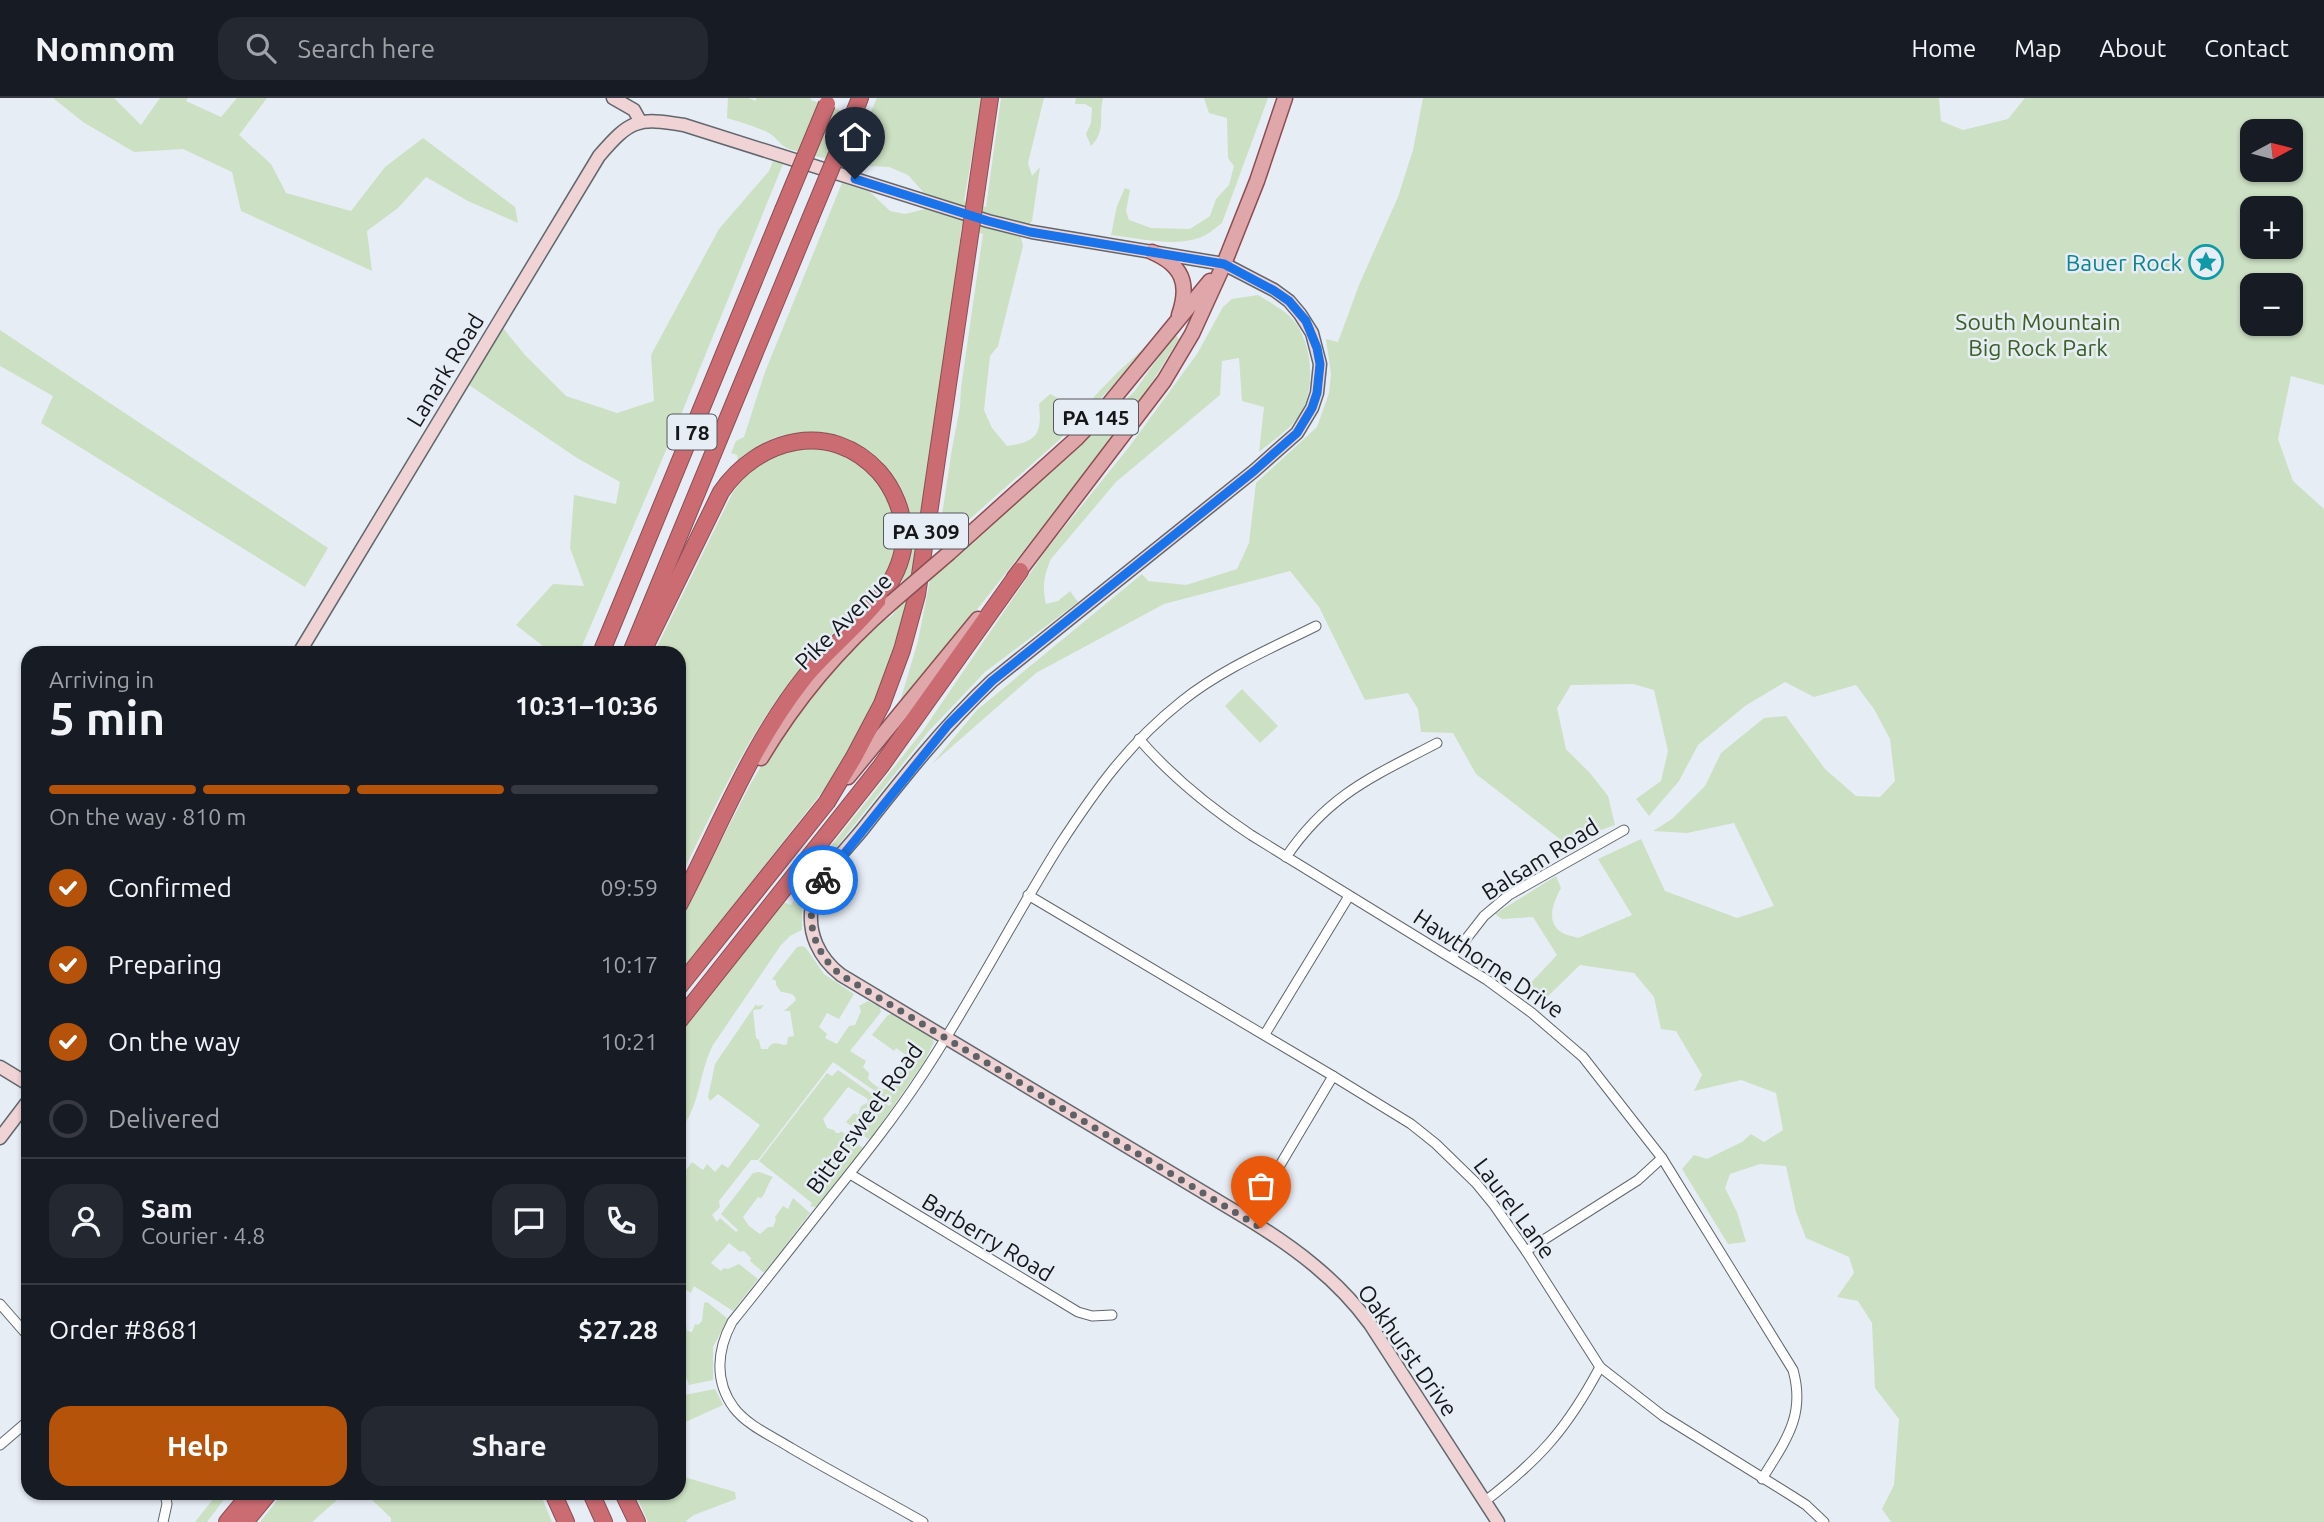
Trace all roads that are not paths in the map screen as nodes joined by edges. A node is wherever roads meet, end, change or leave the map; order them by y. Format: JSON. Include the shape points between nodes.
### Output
{"nodes":[{"id":1,"x":613,"y":98,"type":"edge"},
{"id":2,"x":990,"y":98,"type":"edge"},
{"id":3,"x":1285,"y":98,"type":"edge"},
{"id":4,"x":829,"y":101,"type":"edge"},
{"id":5,"x":857,"y":106,"type":"edge"},
{"id":6,"x":640,"y":121,"type":"junction"},
{"id":7,"x":1152,"y":252,"type":"junction"},
{"id":8,"x":1224,"y":264,"type":"junction"},
{"id":9,"x":1177,"y":322,"type":"junction"},
{"id":10,"x":1020,"y":571,"type":"junction"},
{"id":11,"x":1316,"y":626,"type":"dead end"},
{"id":12,"x":303,"y":646,"type":"edge"},
{"id":13,"x":604,"y":646,"type":"edge"},
{"id":14,"x":634,"y":646,"type":"edge"},
{"id":15,"x":645,"y":646,"type":"edge"},
{"id":16,"x":1139,"y":739,"type":"junction"},
{"id":17,"x":1437,"y":743,"type":"dead end"},
{"id":18,"x":827,"y":802,"type":"junction"},
{"id":19,"x":1624,"y":830,"type":"dead end"},
{"id":20,"x":704,"y":857,"type":"junction"},
{"id":21,"x":1286,"y":857,"type":"junction"},
{"id":22,"x":686,"y":892,"type":"edge"},
{"id":23,"x":1028,"y":895,"type":"junction"},
{"id":24,"x":1349,"y":896,"type":"junction"},
{"id":25,"x":1452,"y":957,"type":"junction"},
{"id":26,"x":686,"y":978,"type":"edge"},
{"id":27,"x":686,"y":1012,"type":"edge"},
{"id":28,"x":1265,"y":1034,"type":"junction"},
{"id":29,"x":946,"y":1037,"type":"junction"},
{"id":30,"x":0,"y":1067,"type":"edge"},
{"id":31,"x":1333,"y":1076,"type":"junction"},
{"id":32,"x":21,"y":1080,"type":"edge"},
{"id":33,"x":21,"y":1110,"type":"edge"},
{"id":34,"x":0,"y":1138,"type":"edge"},
{"id":35,"x":1661,"y":1158,"type":"junction"},
{"id":36,"x":850,"y":1174,"type":"junction"},
{"id":37,"x":1248,"y":1219,"type":"junction"},
{"id":38,"x":1526,"y":1251,"type":"junction"},
{"id":39,"x":0,"y":1304,"type":"edge"},
{"id":40,"x":1112,"y":1315,"type":"dead end"},
{"id":41,"x":21,"y":1328,"type":"edge"},
{"id":42,"x":1600,"y":1367,"type":"junction"},
{"id":43,"x":21,"y":1426,"type":"edge"},
{"id":44,"x":0,"y":1445,"type":"edge"},
{"id":45,"x":1762,"y":1479,"type":"junction"},
{"id":46,"x":166,"y":1500,"type":"edge"},
{"id":47,"x":243,"y":1500,"type":"edge"},
{"id":48,"x":263,"y":1500,"type":"edge"},
{"id":49,"x":556,"y":1500,"type":"edge"},
{"id":50,"x":594,"y":1500,"type":"edge"},
{"id":51,"x":626,"y":1500,"type":"edge"},
{"id":52,"x":1484,"y":1502,"type":"junction"},
{"id":53,"x":163,"y":1522,"type":"edge"},
{"id":54,"x":226,"y":1522,"type":"edge"},
{"id":55,"x":245,"y":1522,"type":"edge"},
{"id":56,"x":566,"y":1522,"type":"edge"},
{"id":57,"x":604,"y":1522,"type":"edge"},
{"id":58,"x":637,"y":1522,"type":"edge"},
{"id":59,"x":923,"y":1522,"type":"edge"},
{"id":60,"x":1497,"y":1522,"type":"edge"},
{"id":61,"x":1824,"y":1522,"type":"edge"}],
"edges":[{"from":1,"to":6,"type":"street","via":[[634,110]]},
{"from":2,"to":18,"type":"highway","number":"PA 309","bridge":true,"via":[[913,614],[881,704]]},
{"from":3,"to":8,"type":"main road","name":"Pike Avenue","number":"PA 145"},
{"from":4,"to":13,"type":"highway","number":"I 78","bridge":true},
{"from":5,"to":14,"type":"highway","number":"I 78","bridge":true},
{"from":6,"to":7,"type":"street","via":[[684,125],[998,224]]},
{"from":6,"to":12,"type":"street","name":"Lanark Road","via":[[620,131],[599,156]]},
{"from":7,"to":8,"type":"street"},
{"from":7,"to":9,"type":"main road","via":[[1171,262],[1182,277],[1184,295]]},
{"from":8,"to":9,"type":"main road","name":"Pike Avenue","number":"PA 145"},
{"from":8,"to":10,"type":"main road","name":"Pike Avenue","number":"PA 145","via":[[1164,381]]},
{"from":8,"to":29,"type":"street","name":"Oakhurst Drive","via":[[1289,301],[1312,332],[1320,377],[1305,422],[1254,471],[970,702],[882,804],[815,895],[813,933],[832,968]]},
{"from":9,"to":20,"type":"main road","name":"Pike Avenue","number":"PA 145","bridge":true,"via":[[1077,438],[851,640],[802,695]]},
{"from":10,"to":18,"type":"main road","number":"PA 145"},
{"from":10,"to":27,"type":"highway","via":[[881,766]]},
{"from":11,"to":16,"type":"street","name":"Bittersweet Road","via":[[1209,682]]},
{"from":15,"to":20,"type":"highway","via":[[721,492],[751,460],[783,444],[818,441],[860,455],[884,477],[903,523],[898,568],[876,602],[804,677],[783,706],[739,782]]},
{"from":16,"to":21,"type":"street","name":"Hawthorne Drive","via":[[1206,804]]},
{"from":16,"to":23,"type":"street","name":"Bittersweet Road","via":[[1094,793]]},
{"from":17,"to":21,"type":"street","via":[[1348,791],[1312,823]]},
{"from":18,"to":26,"type":"highway","number":"PA 309"},
{"from":19,"to":25,"type":"street","name":"Balsam Road","via":[[1508,895],[1484,916]]},
{"from":20,"to":22,"type":"highway","number":"PA 145"},
{"from":21,"to":24,"type":"street","name":"Hawthorne Drive"},
{"from":23,"to":28,"type":"street","name":"Laurel Lane"},
{"from":23,"to":29,"type":"street","name":"Bittersweet Road"},
{"from":24,"to":25,"type":"street","name":"Hawthorne Drive"},
{"from":24,"to":28,"type":"street"},
{"from":25,"to":35,"type":"street","name":"Hawthorne Drive","via":[[1532,1013],[1583,1057]]},
{"from":28,"to":31,"type":"street","name":"Laurel Lane"},
{"from":29,"to":36,"type":"street","name":"Bittersweet Road","via":[[900,1109]]},
{"from":29,"to":37,"type":"street","name":"Oakhurst Drive"},
{"from":30,"to":32,"type":"street"},
{"from":31,"to":37,"type":"street"},
{"from":31,"to":38,"type":"street","name":"Laurel Lane","via":[[1436,1144],[1476,1183]]},
{"from":33,"to":34,"type":"street"},
{"from":35,"to":38,"type":"street","via":[[1638,1181]]},
{"from":35,"to":45,"type":"street","name":"Hawthorne Drive","via":[[1793,1370],[1798,1396],[1795,1420]]},
{"from":36,"to":40,"type":"street","name":"Barberry Road","via":[[1078,1312]]},
{"from":36,"to":59,"type":"street","name":"Bittersweet Road","via":[[732,1322],[719,1358],[722,1382],[735,1409],[754,1426]]},
{"from":37,"to":52,"type":"street","name":"Oakhurst Drive","via":[[1308,1259],[1354,1303]]},
{"from":38,"to":42,"type":"street","name":"Laurel Lane"},
{"from":39,"to":41,"type":"street"},
{"from":42,"to":45,"type":"street","name":"Laurel Lane","via":[[1663,1416]]},
{"from":42,"to":52,"type":"street","via":[[1552,1442]]},
{"from":43,"to":44,"type":"street"},
{"from":45,"to":61,"type":"street","name":"Laurel Lane","via":[[1806,1505]]},
{"from":46,"to":53,"type":"street"},
{"from":47,"to":54,"type":"highway"},
{"from":48,"to":55,"type":"highway"},
{"from":49,"to":56,"type":"highway"},
{"from":50,"to":57,"type":"highway"},
{"from":51,"to":58,"type":"highway"},
{"from":52,"to":60,"type":"street","name":"Oakhurst Drive"}]}
